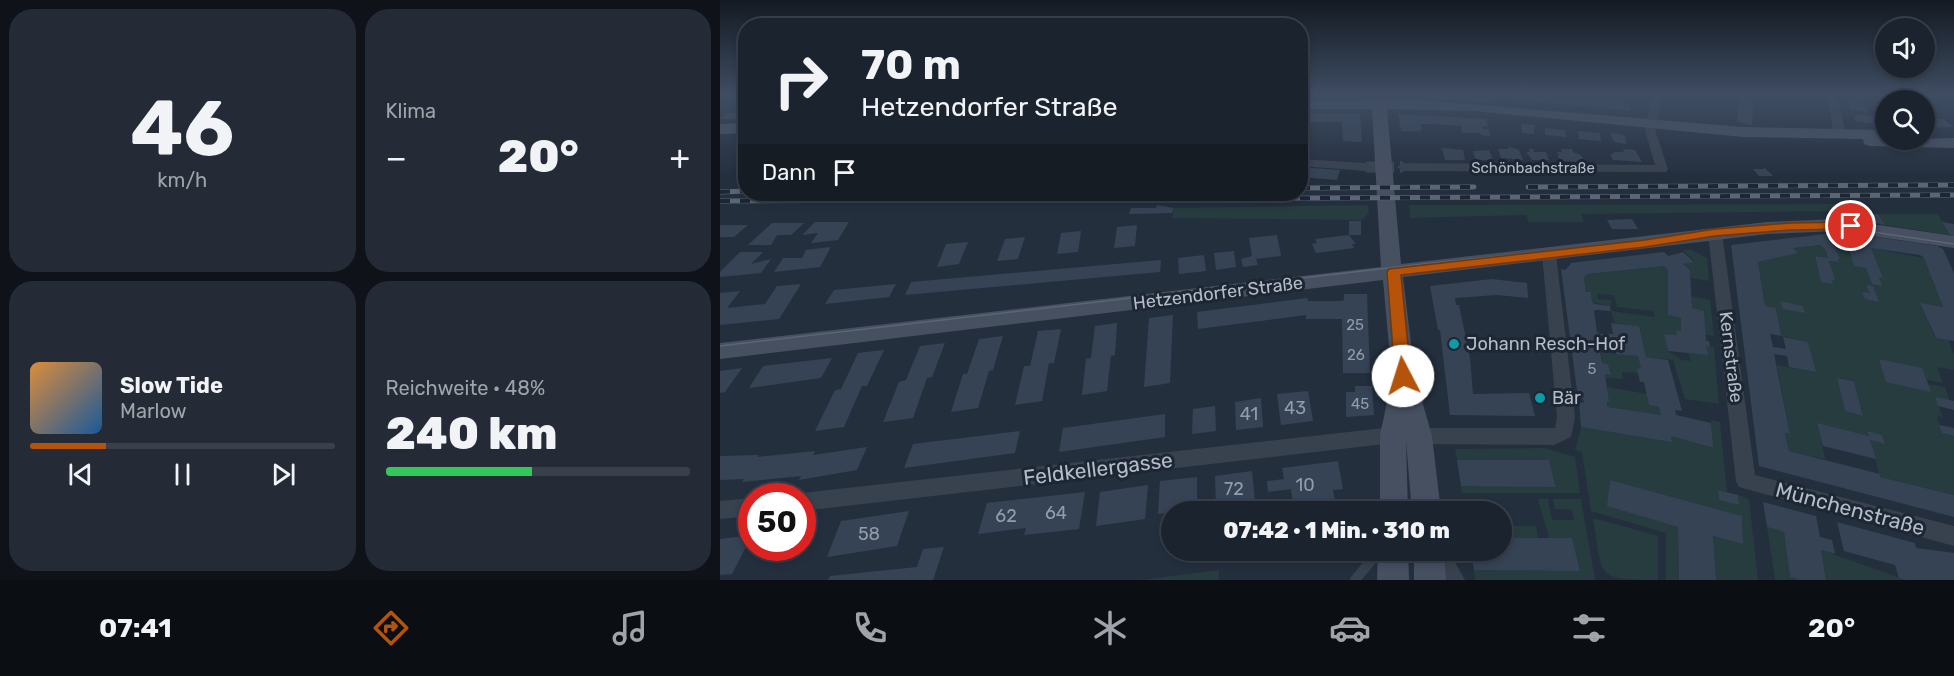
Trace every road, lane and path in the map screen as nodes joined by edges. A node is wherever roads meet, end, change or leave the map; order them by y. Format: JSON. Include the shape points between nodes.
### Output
{"nodes":[{"id":1,"x":1384,"y":122,"type":"edge"},
{"id":2,"x":1590,"y":122,"type":"edge"},
{"id":3,"x":1652,"y":122,"type":"edge"},
{"id":4,"x":1837,"y":122,"type":"edge"},
{"id":5,"x":1651,"y":127,"type":"junction"},
{"id":6,"x":738,"y":128,"type":"edge"},
{"id":7,"x":720,"y":129,"type":"edge"},
{"id":8,"x":1840,"y":135,"type":"junction"},
{"id":9,"x":1875,"y":135,"type":"edge"},
{"id":10,"x":1935,"y":136,"type":"edge"},
{"id":11,"x":1954,"y":136,"type":"edge"},
{"id":12,"x":1954,"y":142,"type":"edge"},
{"id":13,"x":1308,"y":163,"type":"edge"},
{"id":14,"x":1366,"y":167,"type":"tunnel mouth"},
{"id":15,"x":1403,"y":167,"type":"tunnel mouth"},
{"id":16,"x":1715,"y":233,"type":"junction"},
{"id":17,"x":1953,"y":244,"type":"edge"},
{"id":18,"x":1549,"y":254,"type":"junction"},
{"id":19,"x":1392,"y":266,"type":"junction"},
{"id":20,"x":720,"y":340,"type":"edge"},
{"id":21,"x":720,"y":351,"type":"edge"},
{"id":22,"x":1406,"y":435,"type":"junction"},
{"id":23,"x":1746,"y":482,"type":"joint"},
{"id":24,"x":816,"y":500,"type":"edge"},
{"id":25,"x":1396,"y":501,"type":"edge"},
{"id":26,"x":1424,"y":501,"type":"edge"},
{"id":27,"x":738,"y":508,"type":"edge"},
{"id":28,"x":720,"y":510,"type":"edge"},
{"id":29,"x":1954,"y":536,"type":"edge"},
{"id":30,"x":1371,"y":561,"type":"edge"},
{"id":31,"x":1393,"y":561,"type":"edge"},
{"id":32,"x":1429,"y":561,"type":"edge"},
{"id":33,"x":1443,"y":561,"type":"edge"},
{"id":34,"x":1355,"y":580,"type":"edge"},
{"id":35,"x":1393,"y":580,"type":"edge"},
{"id":36,"x":1430,"y":580,"type":"edge"},
{"id":37,"x":1454,"y":580,"type":"edge"}],
"edges":[{"from":1,"to":19,"type":"main road","via":[[1383,158]]},
{"from":2,"to":5,"type":"main road"},
{"from":3,"to":5,"type":"street"},
{"from":4,"to":8,"type":"street"},
{"from":5,"to":8,"type":"main road"},
{"from":5,"to":12,"type":"main road","via":[[1763,139]]},
{"from":5,"to":15,"type":"street","name":"Schönbachstraße","via":[[1662,169]]},
{"from":6,"to":7,"type":"main road"},
{"from":8,"to":9,"type":"main road"},
{"from":10,"to":11,"type":"main road"},
{"from":13,"to":14,"type":"street"},
{"from":16,"to":17,"type":"main road","name":"Hetzendorfer Straße","via":[[1832,225]]},
{"from":16,"to":18,"type":"main road","name":"Hetzendorfer Straße"},
{"from":16,"to":19,"type":"main road","name":"Hetzendorfer Straße","via":[[1661,233]]},
{"from":16,"to":23,"type":"street","name":"Kernstraße"},
{"from":18,"to":19,"type":"main road","name":"Hetzendorfer Straße"},
{"from":18,"to":22,"type":"street","via":[[1566,426],[1563,434]]},
{"from":19,"to":20,"type":"main road","name":"Hetzendorfer Straße"},
{"from":19,"to":21,"type":"main road","name":"Hetzendorfer Straße"},
{"from":19,"to":22,"type":"main road"},
{"from":22,"to":24,"type":"street","name":"Feldkellergasse"},
{"from":22,"to":25,"type":"main road"},
{"from":22,"to":26,"type":"main road"},
{"from":23,"to":29,"type":"street","name":"Münchenstraße"},
{"from":27,"to":28,"type":"street"},
{"from":30,"to":34,"type":"lane"},
{"from":31,"to":35,"type":"main road"},
{"from":32,"to":36,"type":"main road"},
{"from":33,"to":37,"type":"street"}]}
